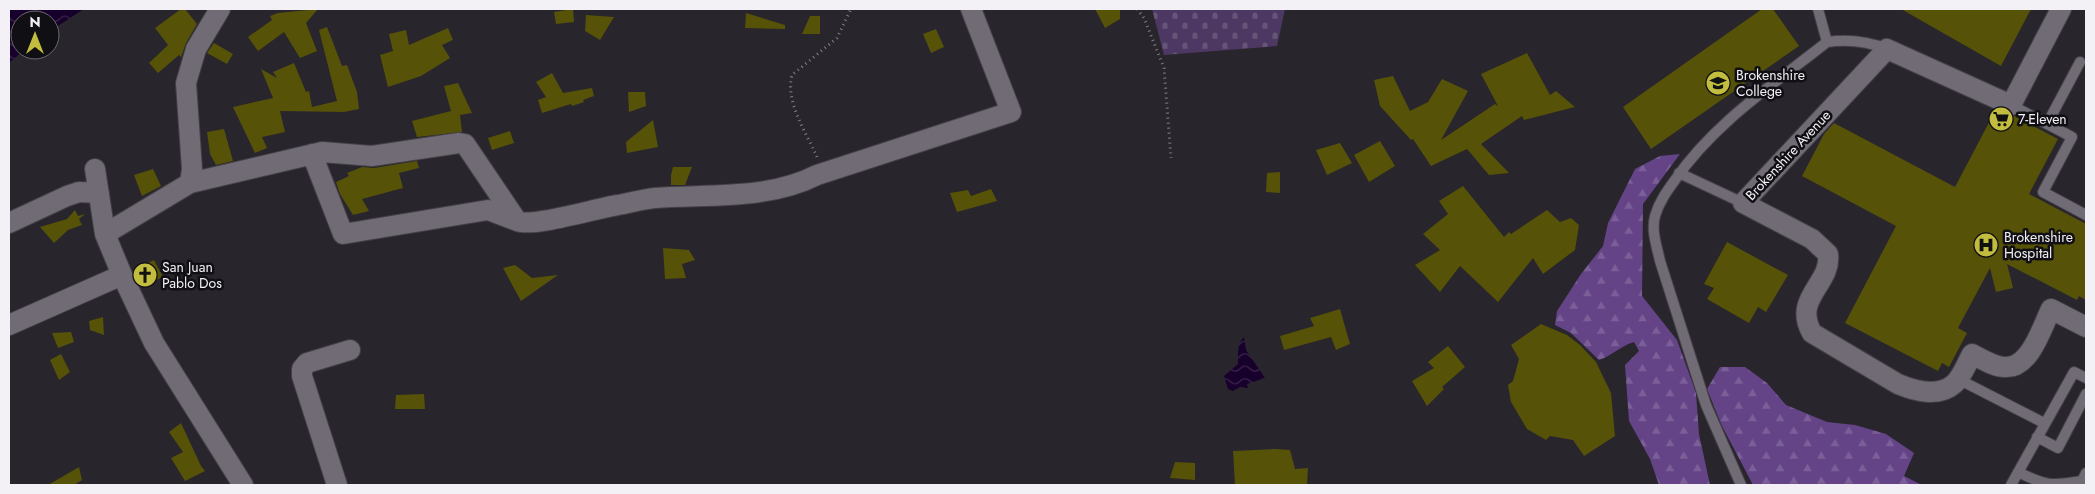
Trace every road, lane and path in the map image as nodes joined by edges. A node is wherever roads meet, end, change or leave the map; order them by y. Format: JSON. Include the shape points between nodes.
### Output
{"nodes":[{"id":1,"x":220,"y":9,"type":"edge"},
{"id":2,"x":851,"y":9,"type":"edge"},
{"id":3,"x":971,"y":9,"type":"edge"},
{"id":4,"x":1137,"y":9,"type":"edge"},
{"id":5,"x":1818,"y":9,"type":"edge"},
{"id":6,"x":2061,"y":9,"type":"edge"},
{"id":7,"x":1827,"y":42,"type":"junction"},
{"id":8,"x":1887,"y":49,"type":"junction"},
{"id":9,"x":2080,"y":62,"type":"dead end"},
{"id":10,"x":2011,"y":105,"type":"junction"},
{"id":11,"x":2047,"y":124,"type":"junction"},
{"id":12,"x":312,"y":154,"type":"junction"},
{"id":13,"x":1171,"y":158,"type":"dead end"},
{"id":14,"x":95,"y":169,"type":"dead end"},
{"id":15,"x":824,"y":173,"type":"junction"},
{"id":16,"x":1679,"y":173,"type":"junction"},
{"id":17,"x":190,"y":183,"type":"junction"},
{"id":18,"x":99,"y":194,"type":"junction"},
{"id":19,"x":1743,"y":203,"type":"junction"},
{"id":20,"x":2086,"y":215,"type":"edge"},
{"id":21,"x":517,"y":221,"type":"junction"},
{"id":22,"x":9,"y":223,"type":"edge"},
{"id":23,"x":105,"y":234,"type":"junction"},
{"id":24,"x":122,"y":275,"type":"junction"},
{"id":25,"x":9,"y":325,"type":"edge"},
{"id":26,"x":2086,"y":326,"type":"edge"},
{"id":27,"x":350,"y":350,"type":"dead end"},
{"id":28,"x":2086,"y":378,"type":"edge"},
{"id":29,"x":1958,"y":379,"type":"junction"},
{"id":30,"x":2086,"y":394,"type":"edge"},
{"id":31,"x":2044,"y":423,"type":"junction"},
{"id":32,"x":2036,"y":437,"type":"junction"},
{"id":33,"x":2018,"y":472,"type":"junction"},
{"id":34,"x":2086,"y":473,"type":"edge"},
{"id":35,"x":243,"y":485,"type":"edge"},
{"id":36,"x":338,"y":485,"type":"edge"},
{"id":37,"x":1741,"y":485,"type":"edge"},
{"id":38,"x":2010,"y":485,"type":"edge"}],
"edges":[{"from":1,"to":17,"type":"street","via":[[196,49],[186,83],[192,169]]},
{"from":2,"to":15,"type":"path","via":[[837,38],[792,75],[790,83],[796,112]]},
{"from":3,"to":15,"type":"street","via":[[1011,112]]},
{"from":4,"to":13,"type":"path","via":[[1144,18],[1164,68]]},
{"from":5,"to":7,"type":"lane"},
{"from":6,"to":10,"type":"street"},
{"from":7,"to":8,"type":"lane","via":[[1858,41]]},
{"from":7,"to":16,"type":"lane","via":[[1744,107],[1702,145]]},
{"from":8,"to":10,"type":"street"},
{"from":8,"to":19,"type":"street","name":"Brokenshire Avenue"},
{"from":9,"to":11,"type":"lane"},
{"from":10,"to":11,"type":"lane"},
{"from":11,"to":20,"type":"lane","via":[[2072,137],[2043,192]]},
{"from":12,"to":17,"type":"street"},
{"from":12,"to":21,"type":"street","via":[[372,156],[464,144]]},
{"from":12,"to":21,"type":"street","via":[[343,234],[488,210]]},
{"from":14,"to":18,"type":"street"},
{"from":15,"to":21,"type":"street","via":[[795,184],[746,193],[654,198],[536,222],[523,224]]},
{"from":16,"to":19,"type":"lane"},
{"from":16,"to":37,"type":"lane","via":[[1661,200],[1655,218],[1655,239],[1706,405]]},
{"from":17,"to":23,"type":"street"},
{"from":18,"to":22,"type":"street","via":[[79,192]]},
{"from":18,"to":23,"type":"street"},
{"from":19,"to":29,"type":"street","name":"Brokenshire Avenue","via":[[1812,239],[1828,254],[1827,271],[1812,294],[1807,311],[1812,333],[1911,389],[1935,391],[1954,384]]},
{"from":23,"to":24,"type":"street"},
{"from":24,"to":25,"type":"street"},
{"from":24,"to":35,"type":"street","via":[[154,343]]},
{"from":26,"to":29,"type":"street","via":[[2051,309],[2029,355],[2022,362],[2007,368],[1972,354]]},
{"from":27,"to":36,"type":"street","via":[[307,363],[302,368]]},
{"from":28,"to":31,"type":"lane","via":[[2074,372]]},
{"from":29,"to":31,"type":"lane"},
{"from":30,"to":32,"type":"lane","via":[[2058,448]]},
{"from":31,"to":32,"type":"lane"},
{"from":32,"to":33,"type":"lane"},
{"from":33,"to":34,"type":"lane","via":[[2040,483],[2059,485],[2082,480]]},
{"from":33,"to":38,"type":"lane"}]}
